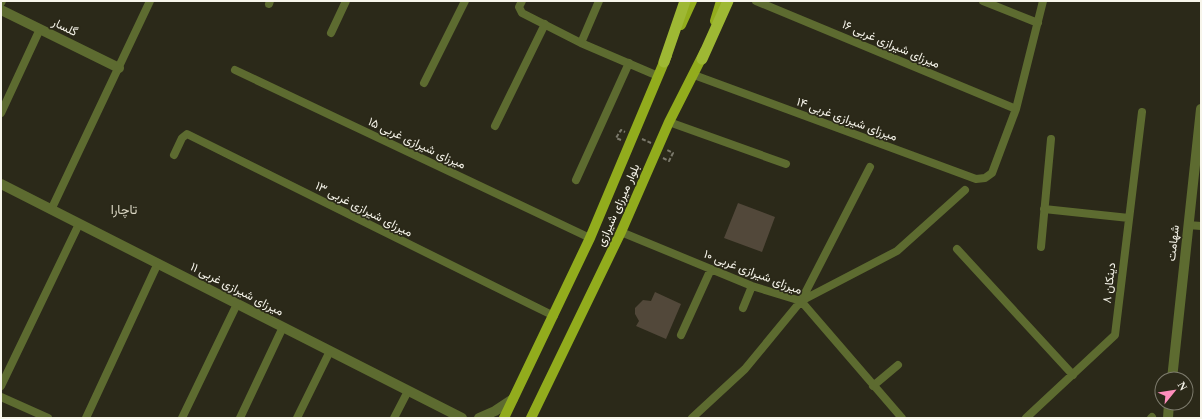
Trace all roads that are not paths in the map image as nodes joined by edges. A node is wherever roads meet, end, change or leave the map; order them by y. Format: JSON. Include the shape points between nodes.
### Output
{"nodes":[{"id":1,"x":150,"y":1,"type":"edge"},
{"id":2,"x":346,"y":1,"type":"edge"},
{"id":3,"x":465,"y":1,"type":"edge"},
{"id":4,"x":522,"y":1,"type":"edge"},
{"id":5,"x":599,"y":1,"type":"edge"},
{"id":6,"x":685,"y":1,"type":"edge"},
{"id":7,"x":692,"y":1,"type":"edge"},
{"id":8,"x":721,"y":1,"type":"edge"},
{"id":9,"x":728,"y":1,"type":"edge"},
{"id":10,"x":756,"y":1,"type":"edge"},
{"id":11,"x":984,"y":1,"type":"edge"},
{"id":12,"x":1043,"y":1,"type":"edge"},
{"id":13,"x":1,"y":10,"type":"edge"},
{"id":14,"x":1038,"y":23,"type":"junction"},
{"id":15,"x":545,"y":24,"type":"junction"},
{"id":16,"x":40,"y":29,"type":"junction"},
{"id":17,"x":331,"y":33,"type":"dead end"},
{"id":18,"x":582,"y":43,"type":"junction"},
{"id":19,"x":702,"y":59,"type":"junction"},
{"id":20,"x":664,"y":62,"type":"junction"},
{"id":21,"x":629,"y":63,"type":"junction"},
{"id":22,"x":118,"y":68,"type":"junction"},
{"id":23,"x":234,"y":70,"type":"dead end"},
{"id":24,"x":694,"y":75,"type":"junction"},
{"id":25,"x":658,"y":76,"type":"junction"},
{"id":26,"x":424,"y":83,"type":"dead end"},
{"id":27,"x":1016,"y":109,"type":"junction"},
{"id":28,"x":1201,"y":109,"type":"edge"},
{"id":29,"x":1142,"y":112,"type":"dead end"},
{"id":30,"x":1,"y":113,"type":"edge"},
{"id":31,"x":669,"y":122,"type":"junction"},
{"id":32,"x":495,"y":126,"type":"dead end"},
{"id":33,"x":1051,"y":139,"type":"dead end"},
{"id":34,"x":174,"y":155,"type":"dead end"},
{"id":35,"x":786,"y":164,"type":"dead end"},
{"id":36,"x":870,"y":167,"type":"dead end"},
{"id":37,"x":576,"y":180,"type":"dead end"},
{"id":38,"x":1,"y":184,"type":"edge"},
{"id":39,"x":965,"y":190,"type":"dead end"},
{"id":40,"x":1044,"y":209,"type":"junction"},
{"id":41,"x":52,"y":210,"type":"junction"},
{"id":42,"x":1129,"y":218,"type":"junction"},
{"id":43,"x":79,"y":224,"type":"junction"},
{"id":44,"x":1188,"y":224,"type":"junction"},
{"id":45,"x":1201,"y":226,"type":"edge"},
{"id":46,"x":621,"y":232,"type":"junction"},
{"id":47,"x":590,"y":238,"type":"junction"},
{"id":48,"x":1041,"y":247,"type":"dead end"},
{"id":49,"x":957,"y":249,"type":"dead end"},
{"id":50,"x":158,"y":263,"type":"junction"},
{"id":51,"x":711,"y":269,"type":"junction"},
{"id":52,"x":752,"y":286,"type":"junction"},
{"id":53,"x":801,"y":301,"type":"junction"},
{"id":54,"x":237,"y":304,"type":"junction"},
{"id":55,"x":743,"y":308,"type":"dead end"},
{"id":56,"x":554,"y":316,"type":"junction"},
{"id":57,"x":284,"y":327,"type":"junction"},
{"id":58,"x":681,"y":335,"type":"dead end"},
{"id":59,"x":330,"y":351,"type":"junction"},
{"id":60,"x":898,"y":365,"type":"dead end"},
{"id":61,"x":1173,"y":371,"type":"edge"},
{"id":62,"x":1073,"y":375,"type":"junction"},
{"id":63,"x":1,"y":386,"type":"edge"},
{"id":64,"x":873,"y":386,"type":"junction"},
{"id":65,"x":408,"y":391,"type":"junction"},
{"id":66,"x":1,"y":397,"type":"edge"},
{"id":67,"x":514,"y":399,"type":"junction"},
{"id":68,"x":242,"y":415,"type":"edge"},
{"id":69,"x":48,"y":418,"type":"edge"},
{"id":70,"x":86,"y":418,"type":"edge"},
{"id":71,"x":182,"y":418,"type":"edge"},
{"id":72,"x":297,"y":418,"type":"edge"},
{"id":73,"x":394,"y":418,"type":"edge"},
{"id":74,"x":462,"y":418,"type":"edge"},
{"id":75,"x":479,"y":418,"type":"edge"},
{"id":76,"x":504,"y":418,"type":"edge"},
{"id":77,"x":531,"y":418,"type":"edge"},
{"id":78,"x":692,"y":418,"type":"edge"},
{"id":79,"x":902,"y":418,"type":"edge"},
{"id":80,"x":1026,"y":418,"type":"edge"}],
"edges":[{"from":1,"to":22,"type":"street"},
{"from":2,"to":17,"type":"street"},
{"from":3,"to":26,"type":"street"},
{"from":4,"to":15,"type":"street","via":[[522,14]]},
{"from":5,"to":18,"type":"street"},
{"from":6,"to":20,"type":"highway"},
{"from":7,"to":20,"type":"main road","name":"بلوار میرزای شیرازی"},
{"from":8,"to":19,"type":"main road","name":"بلوار میرزای شیرازی"},
{"from":9,"to":19,"type":"highway"},
{"from":10,"to":27,"type":"street","name":"۱۶ میرزای شیرازی غربی"},
{"from":11,"to":14,"type":"street"},
{"from":12,"to":14,"type":"street"},
{"from":13,"to":16,"type":"street","name":"گلسار"},
{"from":14,"to":27,"type":"street"},
{"from":15,"to":18,"type":"street"},
{"from":15,"to":32,"type":"street"},
{"from":16,"to":22,"type":"street","name":"گلسار"},
{"from":16,"to":30,"type":"street"},
{"from":18,"to":21,"type":"street"},
{"from":19,"to":24,"type":"main road","name":"بلوار میرزای شیرازی"},
{"from":20,"to":25,"type":"main road","name":"بلوار میرزای شیرازی"},
{"from":21,"to":25,"type":"street"},
{"from":21,"to":37,"type":"street"},
{"from":22,"to":41,"type":"street"},
{"from":23,"to":47,"type":"street","name":"۱۵ میرزای شیرازی غربی"},
{"from":24,"to":27,"type":"street","name":"۱۴ میرزای شیرازی غربی","via":[[976,179],[985,178],[992,173]]},
{"from":24,"to":31,"type":"main road","name":"بلوار میرزای شیرازی"},
{"from":25,"to":47,"type":"main road","name":"بلوار میرزای شیرازی"},
{"from":28,"to":44,"type":"street","name":"شهامت"},
{"from":29,"to":42,"type":"street","name":"۸ دینکان"},
{"from":31,"to":35,"type":"street"},
{"from":31,"to":46,"type":"main road","name":"بلوار میرزای شیرازی"},
{"from":33,"to":40,"type":"street"},
{"from":34,"to":56,"type":"street","name":"۱۳ میرزای شیرازی غربی","via":[[182,138],[187,134]]},
{"from":36,"to":53,"type":"street"},
{"from":38,"to":41,"type":"street","name":"میرزای شیرازی غربی ۱۱"},
{"from":39,"to":53,"type":"street","via":[[897,251]]},
{"from":40,"to":42,"type":"street"},
{"from":40,"to":48,"type":"street"},
{"from":41,"to":43,"type":"street","name":"میرزای شیرازی غربی ۱۱"},
{"from":42,"to":62,"type":"street","name":"۸ دینکان","via":[[1115,335]]},
{"from":43,"to":50,"type":"street","name":"میرزای شیرازی غربی ۱۱"},
{"from":43,"to":63,"type":"street"},
{"from":44,"to":45,"type":"street"},
{"from":44,"to":61,"type":"street","name":"شهامت"},
{"from":46,"to":51,"type":"street","name":"۱۰ میرزای شیرازی غربی"},
{"from":46,"to":77,"type":"main road","name":"بلوار میرزای شیرازی"},
{"from":47,"to":56,"type":"main road","name":"بلوار میرزای شیرازی"},
{"from":49,"to":62,"type":"street"},
{"from":50,"to":54,"type":"street","name":"میرزای شیرازی غربی ۱۱"},
{"from":50,"to":70,"type":"street"},
{"from":51,"to":52,"type":"street","name":"۱۰ میرزای شیرازی غربی"},
{"from":51,"to":58,"type":"street"},
{"from":52,"to":53,"type":"street","name":"۱۰ میرزای شیرازی غربی"},
{"from":52,"to":55,"type":"street"},
{"from":53,"to":64,"type":"street","name":"۱۰ میرزای شیرازی غربی"},
{"from":53,"to":78,"type":"street","via":[[745,369]]},
{"from":54,"to":57,"type":"street","name":"میرزای شیرازی غربی ۱۱"},
{"from":54,"to":71,"type":"street"},
{"from":56,"to":67,"type":"main road","name":"بلوار میرزای شیرازی"},
{"from":57,"to":59,"type":"street","name":"میرزای شیرازی غربی ۱۱"},
{"from":57,"to":68,"type":"street"},
{"from":59,"to":65,"type":"street","name":"میرزای شیرازی غربی ۱۱"},
{"from":59,"to":72,"type":"street"},
{"from":60,"to":64,"type":"street"},
{"from":62,"to":80,"type":"street","name":"۸ دینکان"},
{"from":64,"to":79,"type":"street","name":"۱۰ میرزای شیرازی غربی"},
{"from":65,"to":73,"type":"street"},
{"from":65,"to":74,"type":"street","name":"میرزای شیرازی غربی ۱۱"},
{"from":66,"to":69,"type":"street"},
{"from":67,"to":75,"type":"street"},
{"from":67,"to":76,"type":"main road","name":"بلوار میرزای شیرازی"}]}
